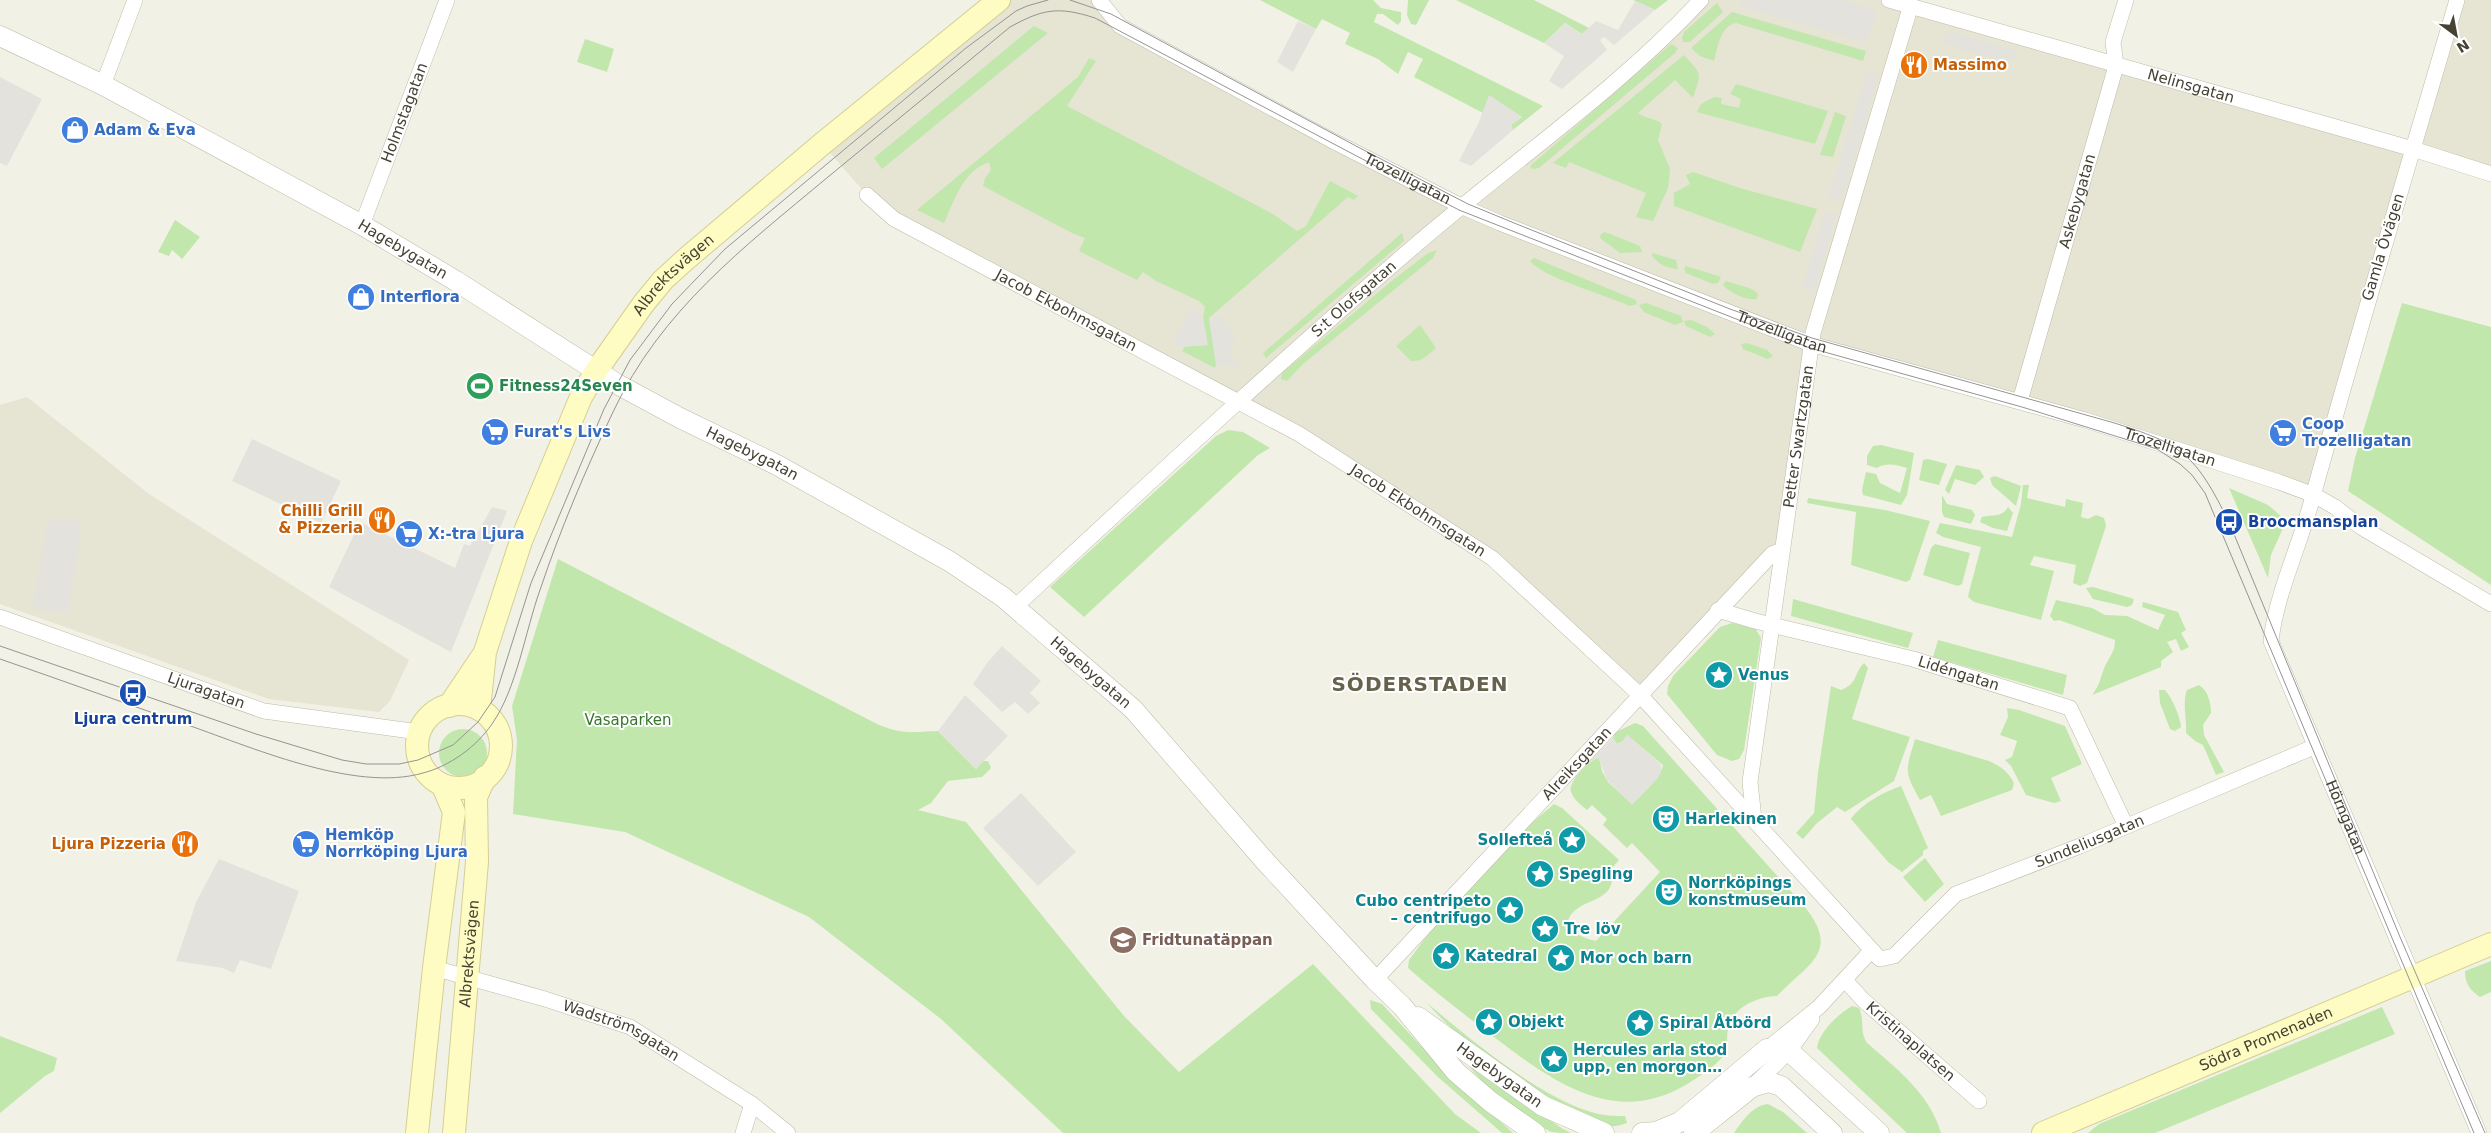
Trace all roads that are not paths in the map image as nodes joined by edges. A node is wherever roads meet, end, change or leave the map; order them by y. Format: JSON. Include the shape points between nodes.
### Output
{"nodes":[{"id":1,"x":135,"y":0,"type":"edge"},
{"id":2,"x":448,"y":0,"type":"edge"},
{"id":3,"x":1000,"y":0,"type":"edge"},
{"id":4,"x":1099,"y":0,"type":"edge"},
{"id":5,"x":1701,"y":0,"type":"edge"},
{"id":6,"x":1890,"y":0,"type":"edge"},
{"id":7,"x":2126,"y":0,"type":"edge"},
{"id":8,"x":2457,"y":0,"type":"edge"},
{"id":9,"x":1911,"y":6,"type":"junction"},
{"id":10,"x":0,"y":36,"type":"edge"},
{"id":11,"x":2116,"y":66,"type":"junction"},
{"id":12,"x":103,"y":85,"type":"junction"},
{"id":13,"x":2413,"y":149,"type":"junction"},
{"id":14,"x":2491,"y":174,"type":"edge"},
{"id":15,"x":867,"y":195,"type":"dead end"},
{"id":16,"x":1463,"y":207,"type":"junction"},
{"id":17,"x":362,"y":225,"type":"junction"},
{"id":18,"x":1811,"y":344,"type":"junction"},
{"id":19,"x":596,"y":371,"type":"junction"},
{"id":20,"x":1238,"y":401,"type":"junction"},
{"id":21,"x":2020,"y":402,"type":"junction"},
{"id":22,"x":2314,"y":495,"type":"junction"},
{"id":23,"x":1782,"y":550,"type":"junction"},
{"id":24,"x":2491,"y":604,"type":"edge"},
{"id":25,"x":1014,"y":607,"type":"junction"},
{"id":26,"x":1718,"y":610,"type":"junction"},
{"id":27,"x":0,"y":617,"type":"edge"},
{"id":28,"x":1773,"y":624,"type":"junction"},
{"id":29,"x":485,"y":652,"type":"junction"},
{"id":30,"x":1641,"y":696,"type":"junction"},
{"id":31,"x":450,"y":706,"type":"junction"},
{"id":32,"x":479,"y":709,"type":"junction"},
{"id":33,"x":419,"y":732,"type":"junction"},
{"id":34,"x":2316,"y":746,"type":"junction"},
{"id":35,"x":485,"y":777,"type":"junction"},
{"id":36,"x":443,"y":786,"type":"junction"},
{"id":37,"x":1754,"y":818,"type":"junction"},
{"id":38,"x":2126,"y":826,"type":"junction"},
{"id":39,"x":2491,"y":944,"type":"edge"},
{"id":40,"x":1876,"y":955,"type":"junction"},
{"id":41,"x":434,"y":968,"type":"junction"},
{"id":42,"x":467,"y":976,"type":"junction"},
{"id":43,"x":2412,"y":977,"type":"junction"},
{"id":44,"x":1375,"y":980,"type":"junction"},
{"id":45,"x":1845,"y":980,"type":"junction"},
{"id":46,"x":1402,"y":1006,"type":"junction"},
{"id":47,"x":1819,"y":1007,"type":"junction"},
{"id":48,"x":1767,"y":1048,"type":"junction"},
{"id":49,"x":1789,"y":1051,"type":"junction"},
{"id":50,"x":1760,"y":1085,"type":"junction"},
{"id":51,"x":1979,"y":1101,"type":"dead end"},
{"id":52,"x":752,"y":1104,"type":"junction"},
{"id":53,"x":1701,"y":1104,"type":"junction"},
{"id":54,"x":1700,"y":1131,"type":"edge"},
{"id":55,"x":416,"y":1133,"type":"edge"},
{"id":56,"x":454,"y":1133,"type":"edge"},
{"id":57,"x":743,"y":1133,"type":"edge"},
{"id":58,"x":788,"y":1133,"type":"edge"},
{"id":59,"x":1535,"y":1133,"type":"edge"},
{"id":60,"x":1604,"y":1133,"type":"edge"},
{"id":61,"x":1642,"y":1133,"type":"edge"},
{"id":62,"x":1832,"y":1133,"type":"edge"},
{"id":63,"x":1879,"y":1133,"type":"edge"},
{"id":64,"x":2043,"y":1133,"type":"edge"},
{"id":65,"x":2479,"y":1133,"type":"edge"}],
"edges":[{"from":1,"to":12,"type":"street"},
{"from":2,"to":17,"type":"street","name":"Holmstagatan"},
{"from":3,"to":19,"type":"main road","name":"Albrektsvägen","via":[[676,268],[644,303]]},
{"from":4,"to":16,"type":"street","name":"Trozelligatan","via":[[1120,26]]},
{"from":5,"to":16,"type":"street","name":"S:t Olofsgatan","via":[[1670,33]]},
{"from":6,"to":9,"type":"street","name":"Nelinsgatan"},
{"from":7,"to":11,"type":"street","name":"Askebygatan","via":[[2113,42]]},
{"from":8,"to":13,"type":"street","name":"Gamla Övägen"},
{"from":9,"to":11,"type":"street","name":"Nelinsgatan"},
{"from":9,"to":18,"type":"street","name":"Petter Swartzgatan"},
{"from":10,"to":12,"type":"street","name":"Hagebygatan"},
{"from":11,"to":13,"type":"street","name":"Nelinsgatan"},
{"from":11,"to":21,"type":"street","name":"Askebygatan"},
{"from":12,"to":17,"type":"street","name":"Hagebygatan"},
{"from":13,"to":14,"type":"street","name":"Nelinsgatan"},
{"from":13,"to":22,"type":"street","name":"Gamla Övägen","via":[[2353,349]]},
{"from":15,"to":20,"type":"street","name":"Jacob Ekbohmsgatan","via":[[894,219]]},
{"from":16,"to":18,"type":"street","name":"Trozelligatan"},
{"from":16,"to":20,"type":"street","name":"S:t Olofsgatan"},
{"from":17,"to":19,"type":"street","name":"Hagebygatan"},
{"from":18,"to":21,"type":"street","name":"Trozelligatan"},
{"from":18,"to":23,"type":"street","name":"Petter Swartzgatan"},
{"from":19,"to":25,"type":"street","name":"Hagebygatan","via":[[635,395],[777,465],[949,561]]},
{"from":19,"to":29,"type":"main road","name":"Albrektsvägen","via":[[522,541]]},
{"from":20,"to":25,"type":"street","name":"S:t Olofsgatan"},
{"from":20,"to":30,"type":"street","name":"Jacob Ekbohmsgatan","via":[[1299,434],[1492,558]]},
{"from":21,"to":22,"type":"street","name":"Trozelligatan","via":[[2183,450]]},
{"from":22,"to":24,"type":"street","name":"Trozelligatan","via":[[2361,527]]},
{"from":22,"to":34,"type":"street","name":"Hörngatan","via":[[2278,605],[2271,641]]},
{"from":23,"to":26,"type":"street","name":"Alreiksgatan","via":[[1772,554]]},
{"from":23,"to":28,"type":"street","name":"Petter Swartzgatan"},
{"from":25,"to":44,"type":"street","name":"Hagebygatan","via":[[1133,709],[1264,860]]},
{"from":26,"to":28,"type":"street","name":"Lidéngatan"},
{"from":26,"to":30,"type":"street","name":"Alreiksgatan"},
{"from":27,"to":33,"type":"street","name":"Ljuragatan","via":[[264,711]]},
{"from":28,"to":37,"type":"street","name":"Petter Swartzgatan","via":[[1750,782]]},
{"from":28,"to":38,"type":"street","name":"Lidéngatan","via":[[1913,659],[2070,708]]},
{"from":29,"to":31,"type":"main road","name":"Albrektsvägen"},
{"from":29,"to":32,"type":"main road","name":"Albrektsvägen"},
{"from":30,"to":37,"type":"street","name":"Jacob Ekbohmsgatan"},
{"from":30,"to":44,"type":"street","name":"Alreiksgatan"},
{"from":31,"to":32,"type":"main road","via":[[464,704]]},
{"from":31,"to":33,"type":"main road","via":[[436,711]]},
{"from":32,"to":35,"type":"main road","via":[[494,722],[501,745],[494,768]]},
{"from":33,"to":36,"type":"main road","via":[[418,760],[425,773]]},
{"from":34,"to":38,"type":"street","name":"Sundeliusgatan"},
{"from":34,"to":43,"type":"street","name":"Hörngatan"},
{"from":35,"to":36,"type":"main road","via":[[458,789]]},
{"from":35,"to":42,"type":"main road","name":"Albrektsvägen","via":[[476,797],[477,862]]},
{"from":36,"to":41,"type":"main road","name":"Albrektsvägen","via":[[454,812]]},
{"from":37,"to":40,"type":"street","name":"Jacob Ekbohmsgatan"},
{"from":38,"to":40,"type":"street","name":"Sundeliusgatan","via":[[1956,894],[1894,956]]},
{"from":39,"to":43,"type":"main road","name":"Södra Promenaden"},
{"from":40,"to":45,"type":"street"},
{"from":41,"to":42,"type":"street","name":"Wadströmsgatan"},
{"from":41,"to":55,"type":"main road","name":"Albrektsvägen"},
{"from":42,"to":52,"type":"street","name":"Wadströmsgatan","via":[[630,1027]]},
{"from":42,"to":56,"type":"main road","name":"Albrektsvägen"},
{"from":43,"to":64,"type":"main road","name":"Södra Promenaden"},
{"from":43,"to":65,"type":"street","name":"Hörngatan"},
{"from":44,"to":46,"type":"street","name":"Hagebygatan"},
{"from":45,"to":47,"type":"street"},
{"from":45,"to":51,"type":"street","name":"Kristinaplatsen","via":[[1863,1000]]},
{"from":46,"to":59,"type":"street","name":"Hagebygatan","via":[[1456,1072]]},
{"from":46,"to":60,"type":"street","name":"Hagebygatan","via":[[1543,1106]]},
{"from":47,"to":48,"type":"street"},
{"from":47,"to":49,"type":"street"},
{"from":48,"to":49,"type":"street"},
{"from":48,"to":53,"type":"street"},
{"from":49,"to":50,"type":"street"},
{"from":49,"to":63,"type":"street"},
{"from":50,"to":54,"type":"street"},
{"from":50,"to":62,"type":"street","via":[[1781,1086]]},
{"from":52,"to":57,"type":"street"},
{"from":52,"to":58,"type":"street","name":"Wadströmsgatan"},
{"from":53,"to":54,"type":"street"},
{"from":53,"to":61,"type":"street","via":[[1680,1122],[1656,1132]]}]}
